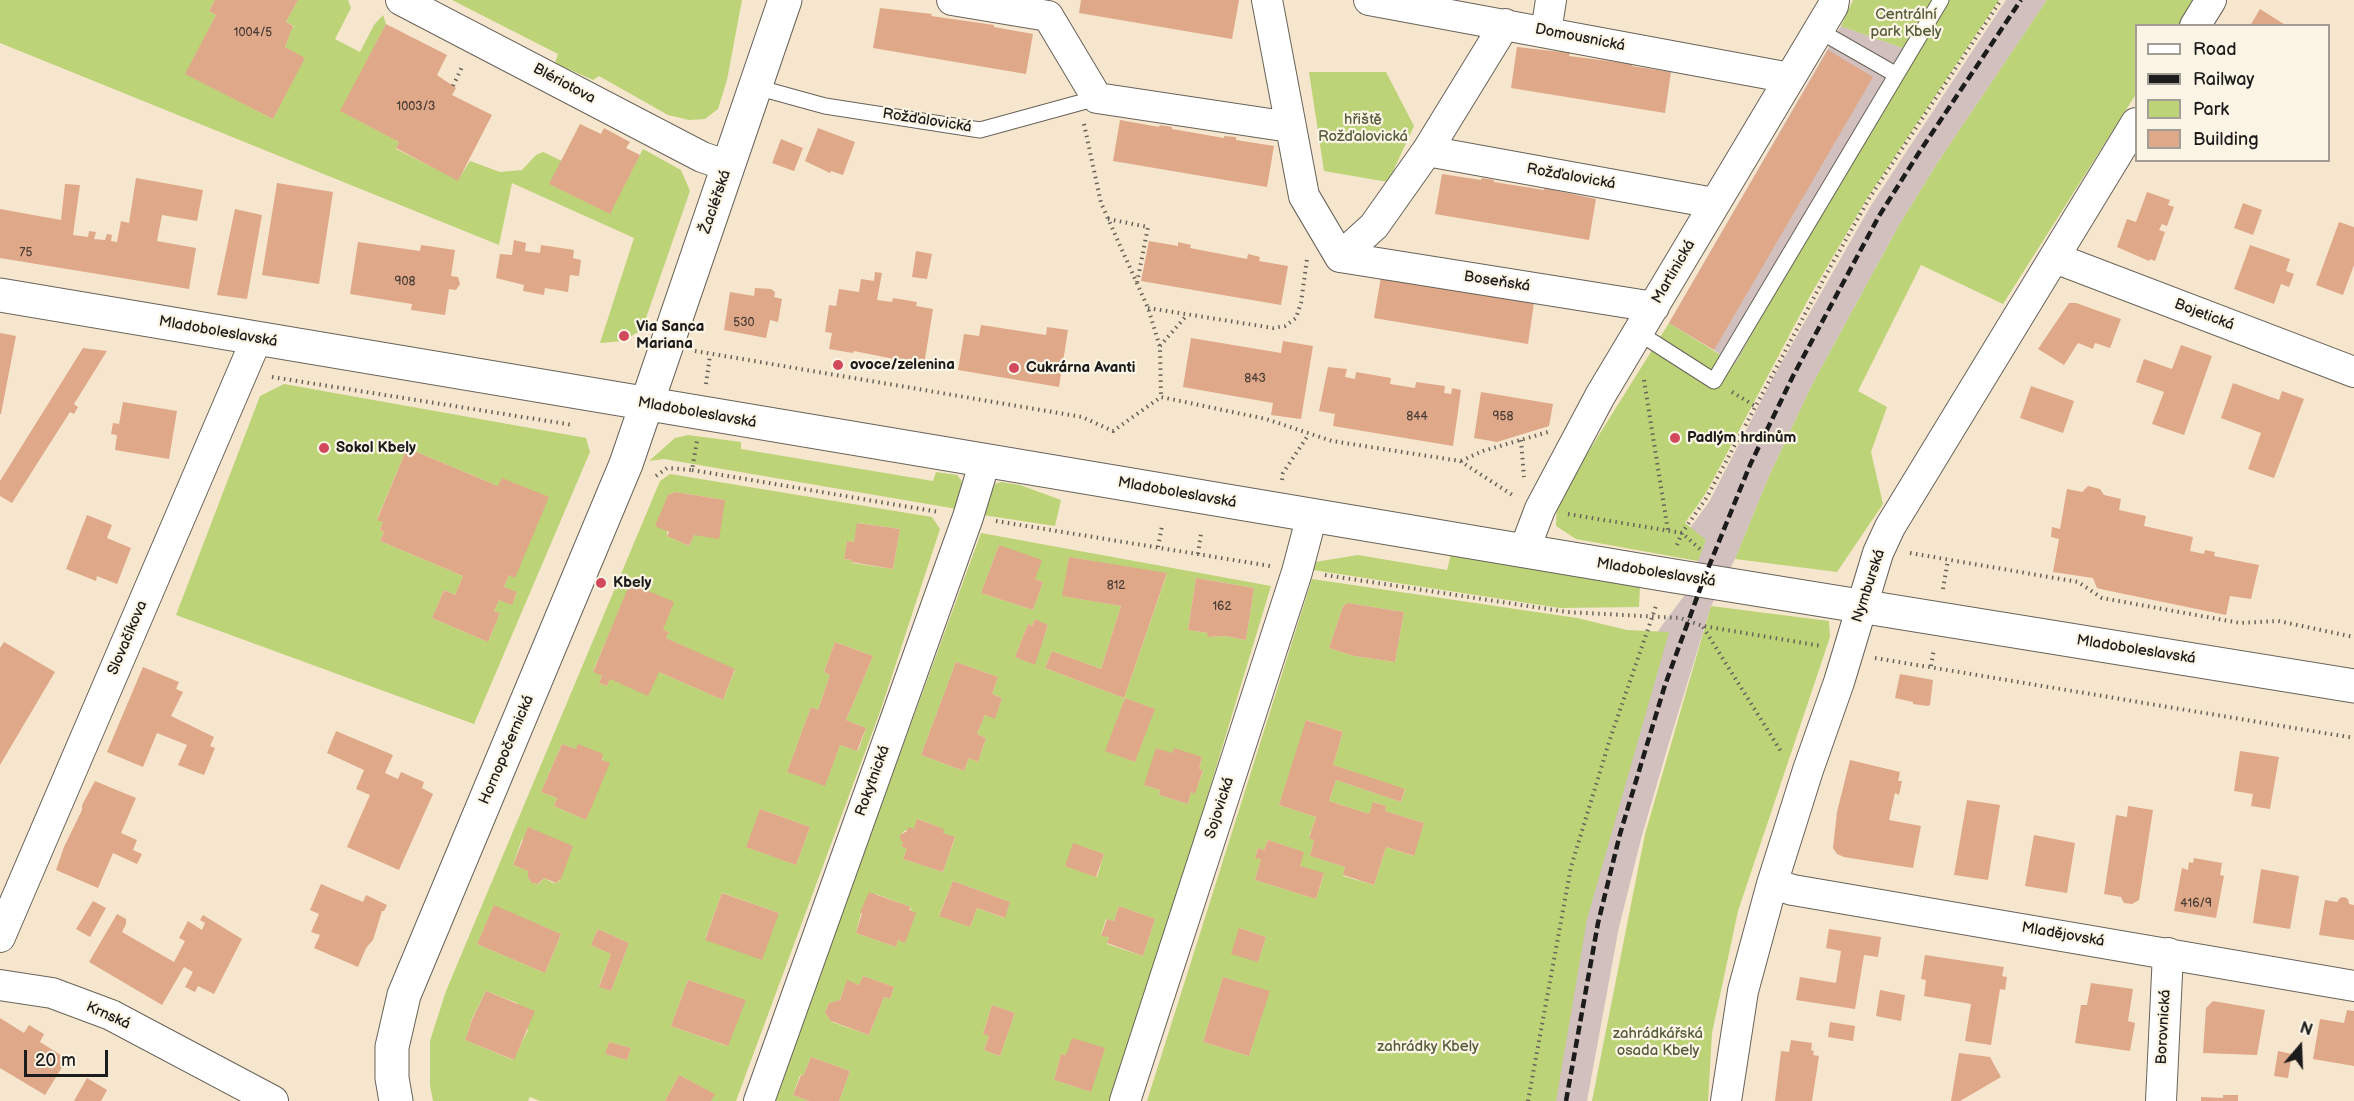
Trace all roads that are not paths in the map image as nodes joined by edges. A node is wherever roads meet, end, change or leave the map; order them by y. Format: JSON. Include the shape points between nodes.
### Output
{"nodes":[{"id":1,"x":401,"y":0,"type":"edge"},
{"id":2,"x":785,"y":0,"type":"edge"},
{"id":3,"x":952,"y":0,"type":"edge"},
{"id":4,"x":1268,"y":0,"type":"edge"},
{"id":5,"x":1369,"y":0,"type":"edge"},
{"id":6,"x":1551,"y":0,"type":"edge"},
{"id":7,"x":1834,"y":0,"type":"edge"},
{"id":8,"x":1941,"y":0,"type":"edge"},
{"id":9,"x":2211,"y":0,"type":"edge"},
{"id":10,"x":1049,"y":8,"type":"edge"},
{"id":11,"x":1505,"y":24,"type":"junction"},
{"id":12,"x":2196,"y":24,"type":"edge"},
{"id":13,"x":1818,"y":30,"type":"junction"},
{"id":14,"x":1546,"y":32,"type":"junction"},
{"id":15,"x":1895,"y":74,"type":"junction"},
{"id":16,"x":1790,"y":78,"type":"junction"},
{"id":17,"x":756,"y":87,"type":"junction"},
{"id":18,"x":1088,"y":101,"type":"junction"},
{"id":19,"x":2135,"y":125,"type":"edge"},
{"id":20,"x":1290,"y":127,"type":"junction"},
{"id":21,"x":1427,"y":151,"type":"junction"},
{"id":22,"x":728,"y":166,"type":"junction"},
{"id":23,"x":1714,"y":203,"type":"junction"},
{"id":24,"x":1340,"y":257,"type":"junction"},
{"id":25,"x":2055,"y":258,"type":"junction"},
{"id":26,"x":0,"y":295,"type":"edge"},
{"id":27,"x":1654,"y":307,"type":"junction"},
{"id":28,"x":1638,"y":335,"type":"junction"},
{"id":29,"x":257,"y":339,"type":"junction"},
{"id":30,"x":2354,"y":372,"type":"edge"},
{"id":31,"x":647,"y":404,"type":"junction"},
{"id":32,"x":985,"y":461,"type":"junction"},
{"id":33,"x":1312,"y":515,"type":"junction"},
{"id":34,"x":1524,"y":551,"type":"junction"},
{"id":35,"x":1862,"y":607,"type":"junction"},
{"id":36,"x":2354,"y":686,"type":"edge"},
{"id":37,"x":1772,"y":884,"type":"junction"},
{"id":38,"x":0,"y":938,"type":"edge"},
{"id":39,"x":2169,"y":953,"type":"junction"},
{"id":40,"x":0,"y":985,"type":"edge"},
{"id":41,"x":2354,"y":986,"type":"edge"},
{"id":42,"x":273,"y":1101,"type":"edge"},
{"id":43,"x":396,"y":1101,"type":"edge"},
{"id":44,"x":759,"y":1101,"type":"edge"},
{"id":45,"x":1125,"y":1101,"type":"edge"},
{"id":46,"x":1725,"y":1101,"type":"edge"},
{"id":47,"x":2161,"y":1101,"type":"edge"}],
"edges":[{"from":1,"to":22,"type":"street","name":"Blériotova","via":[[702,157]]},
{"from":2,"to":17,"type":"main road","name":"Žacléřská"},
{"from":3,"to":10,"type":"street"},
{"from":4,"to":20,"type":"street"},
{"from":5,"to":11,"type":"street","name":"Domousnická"},
{"from":6,"to":14,"type":"street"},
{"from":7,"to":13,"type":"street","name":"Martinická"},
{"from":8,"to":15,"type":"lane"},
{"from":9,"to":12,"type":"street"},
{"from":10,"to":18,"type":"street"},
{"from":11,"to":14,"type":"street","name":"Domousnická"},
{"from":11,"to":21,"type":"street"},
{"from":13,"to":15,"type":"lane"},
{"from":13,"to":16,"type":"street","name":"Martinická"},
{"from":14,"to":16,"type":"street","name":"Domousnická"},
{"from":15,"to":28,"type":"lane","via":[[1714,381]]},
{"from":16,"to":23,"type":"street","name":"Martinická"},
{"from":17,"to":18,"type":"lane","name":"Rožďalovická","via":[[825,106],[980,130]]},
{"from":17,"to":22,"type":"main road","name":"Žacléřská"},
{"from":18,"to":20,"type":"street","name":"Rožďalovická"},
{"from":19,"to":25,"type":"street","name":"Nymburská"},
{"from":20,"to":24,"type":"street","via":[[1304,196]]},
{"from":21,"to":23,"type":"street","name":"Rožďalovická"},
{"from":21,"to":24,"type":"street","via":[[1374,226]]},
{"from":22,"to":31,"type":"main road","name":"Žacléřská"},
{"from":23,"to":27,"type":"street","name":"Martinická"},
{"from":24,"to":27,"type":"street","name":"Boseňská"},
{"from":25,"to":30,"type":"street","name":"Bojetická"},
{"from":25,"to":35,"type":"street","name":"Nymburská","via":[[1890,527]]},
{"from":26,"to":29,"type":"main road","name":"Mladoboleslavská"},
{"from":27,"to":28,"type":"street","name":"Martinická"},
{"from":28,"to":34,"type":"street","name":"Martinická","via":[[1540,509]]},
{"from":29,"to":31,"type":"main road","name":"Mladoboleslavská"},
{"from":29,"to":38,"type":"street","name":"Slovačíkova"},
{"from":31,"to":32,"type":"main road","name":"Mladoboleslavská"},
{"from":31,"to":43,"type":"main road","name":"Hornopočernická","via":[[622,473],[404,995],[392,1047]]},
{"from":32,"to":33,"type":"main road","name":"Mladoboleslavská"},
{"from":32,"to":44,"type":"street","name":"Rokytnická"},
{"from":33,"to":34,"type":"main road","name":"Mladoboleslavská"},
{"from":33,"to":45,"type":"street","name":"Sojovická","via":[[1297,572]]},
{"from":34,"to":35,"type":"main road","name":"Mladoboleslavská"},
{"from":35,"to":36,"type":"main road","name":"Mladoboleslavská"},
{"from":35,"to":37,"type":"street","name":"Nymburská"},
{"from":37,"to":39,"type":"street","name":"Mladějovská"},
{"from":37,"to":46,"type":"street","name":"Nymburská","via":[[1743,991]]},
{"from":39,"to":41,"type":"street","name":"Mladějovská"},
{"from":39,"to":47,"type":"street","name":"Borovnická"},
{"from":40,"to":42,"type":"street","name":"Krnská","via":[[52,993],[111,1015]]}]}
